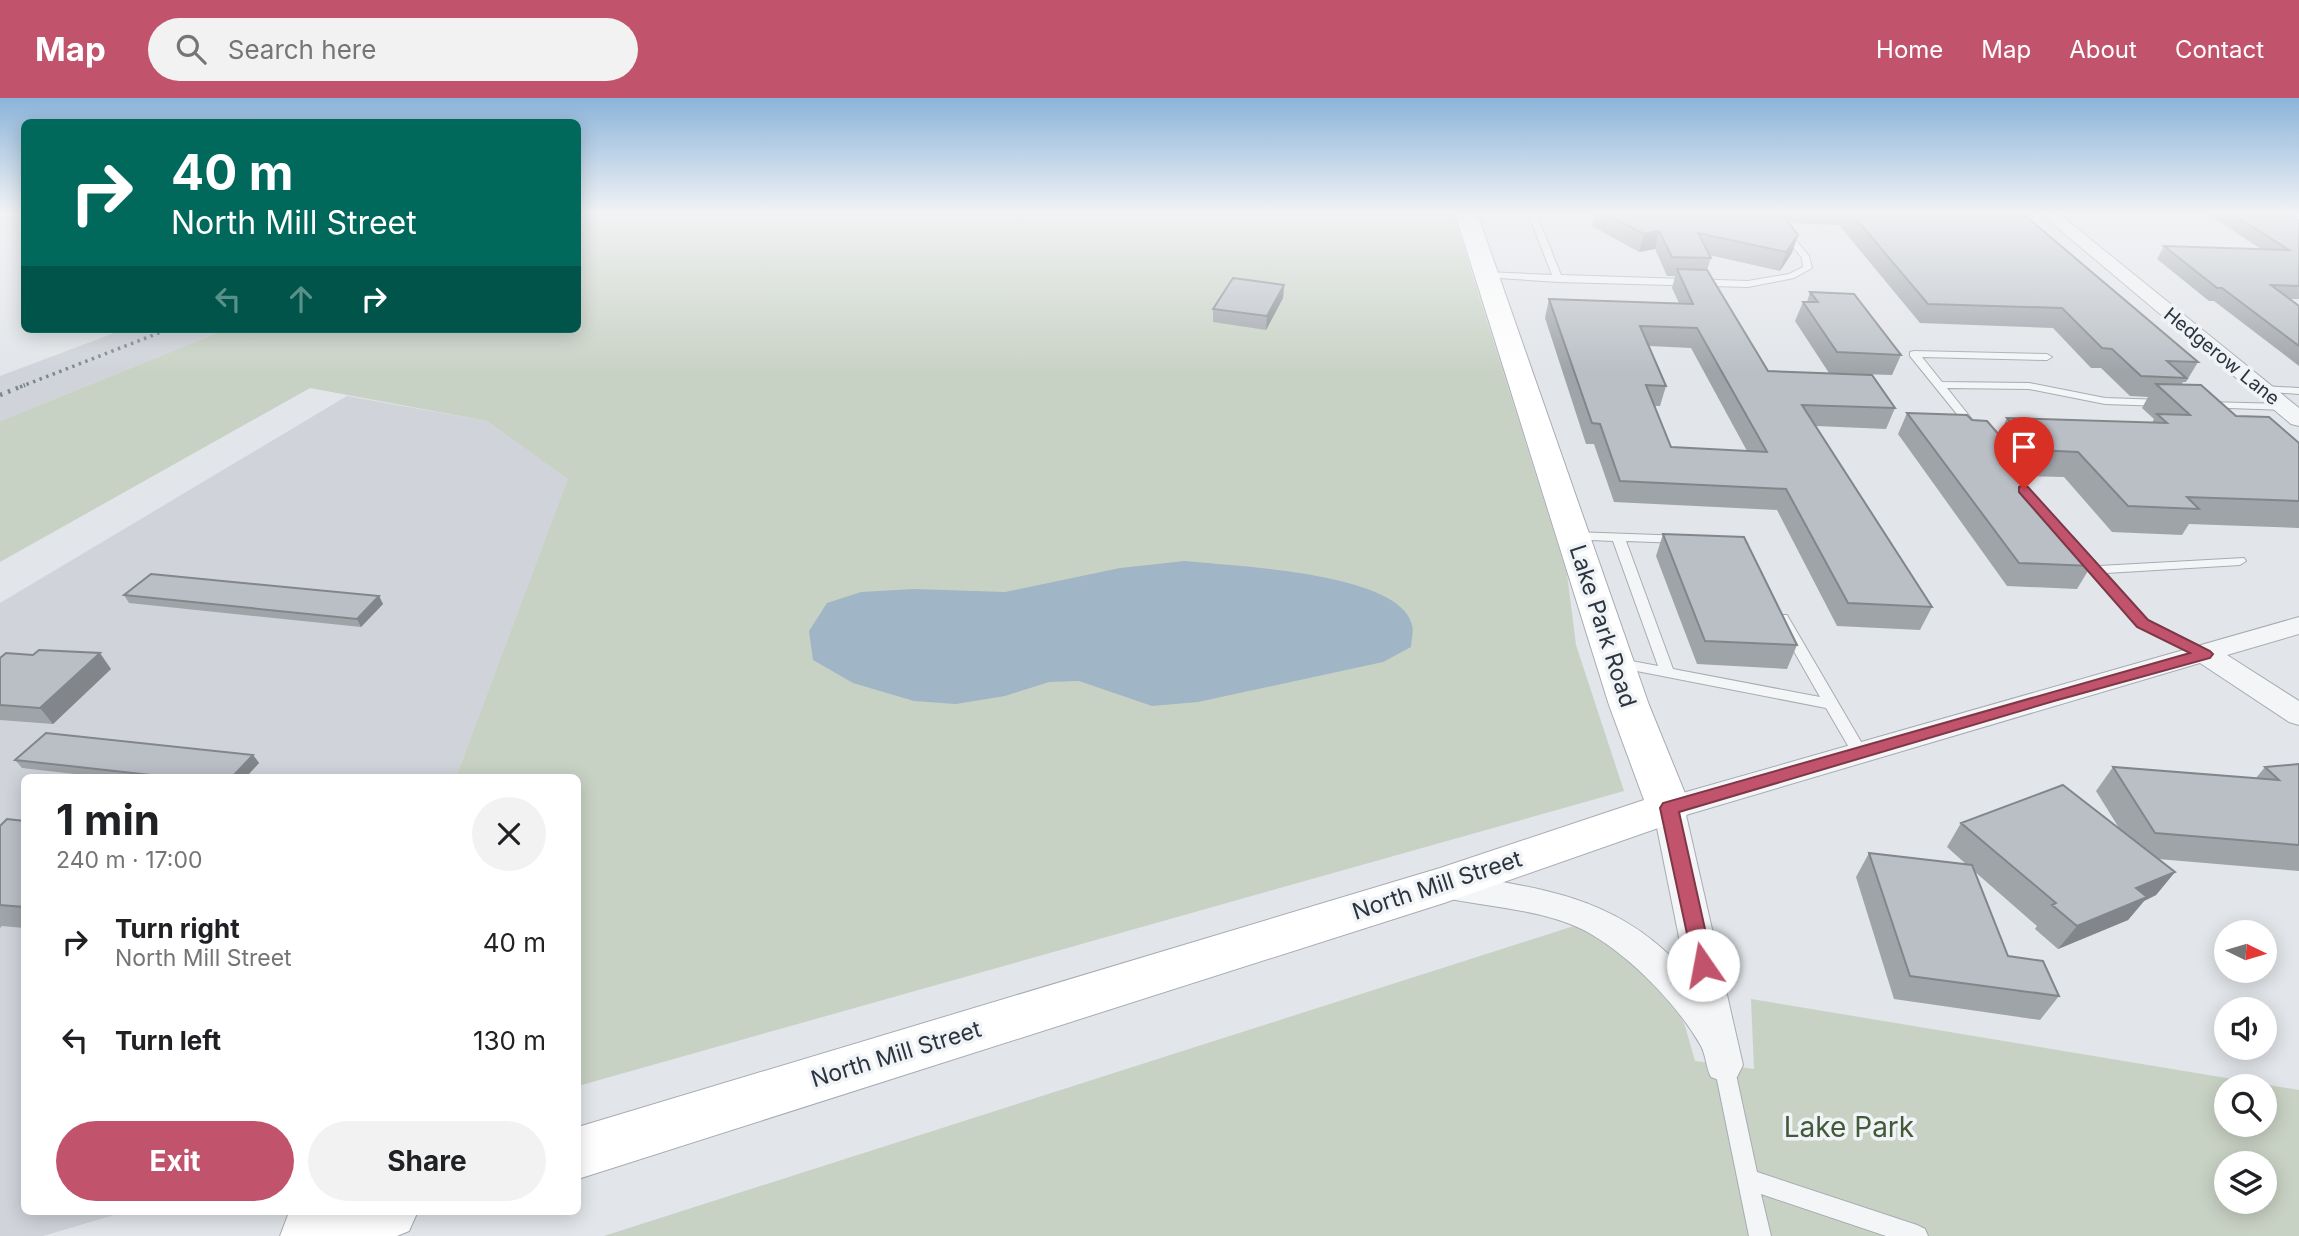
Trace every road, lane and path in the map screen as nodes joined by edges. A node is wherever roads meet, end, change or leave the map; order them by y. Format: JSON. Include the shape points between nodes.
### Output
{"nodes":[{"id":1,"x":1484,"y":266,"type":"edge"},
{"id":2,"x":1553,"y":266,"type":"edge"},
{"id":3,"x":1808,"y":266,"type":"edge"},
{"id":4,"x":2113,"y":266,"type":"edge"},
{"id":5,"x":1487,"y":275,"type":"junction"},
{"id":6,"x":1558,"y":279,"type":"junction"},
{"id":7,"x":2047,"y":357,"type":"dead end"},
{"id":8,"x":1939,"y":385,"type":"junction"},
{"id":9,"x":2262,"y":389,"type":"junction"},
{"id":10,"x":2299,"y":391,"type":"edge"},
{"id":11,"x":2174,"y":404,"type":"edge"},
{"id":12,"x":2188,"y":404,"type":"edge"},
{"id":13,"x":2292,"y":413,"type":"edge"},
{"id":14,"x":1981,"y":437,"type":"edge"},
{"id":15,"x":2059,"y":530,"type":"edge"},
{"id":16,"x":1574,"y":536,"type":"junction"},
{"id":17,"x":1618,"y":537,"type":"junction"},
{"id":18,"x":1697,"y":539,"type":"edge"},
{"id":19,"x":2240,"y":561,"type":"dead end"},
{"id":20,"x":2095,"y":570,"type":"junction"},
{"id":21,"x":1778,"y":610,"type":"edge"},
{"id":22,"x":2299,"y":625,"type":"edge"},
{"id":23,"x":2205,"y":654,"type":"junction"},
{"id":24,"x":1615,"y":662,"type":"junction"},
{"id":25,"x":1668,"y":673,"type":"junction"},
{"id":26,"x":1832,"y":704,"type":"junction"},
{"id":27,"x":2299,"y":715,"type":"edge"},
{"id":28,"x":1859,"y":752,"type":"junction"},
{"id":29,"x":1669,"y":808,"type":"junction"},
{"id":30,"x":1444,"y":885,"type":"junction"},
{"id":31,"x":1722,"y":1054,"type":"junction"},
{"id":32,"x":581,"y":1152,"type":"edge"},
{"id":33,"x":1747,"y":1179,"type":"junction"},
{"id":34,"x":377,"y":1215,"type":"edge"},
{"id":35,"x":309,"y":1236,"type":"edge"},
{"id":36,"x":1760,"y":1236,"type":"edge"},
{"id":37,"x":1917,"y":1236,"type":"edge"}],
"edges":[{"from":1,"to":5,"type":"main road","name":"Lake Park Road"},
{"from":2,"to":6,"type":"lane"},
{"from":3,"to":6,"type":"lane","via":[[1791,276],[1748,284]]},
{"from":4,"to":9,"type":"street","name":"Hedgerow Lane"},
{"from":5,"to":6,"type":"lane"},
{"from":5,"to":16,"type":"main road","name":"Lake Park Road"},
{"from":7,"to":8,"type":"lane","via":[[1914,354]]},
{"from":8,"to":11,"type":"lane","via":[[2029,386],[2105,401]]},
{"from":8,"to":14,"type":"lane"},
{"from":9,"to":10,"type":"lane"},
{"from":9,"to":13,"type":"street","name":"Hedgerow Lane"},
{"from":12,"to":13,"type":"lane"},
{"from":15,"to":20,"type":"lane"},
{"from":16,"to":17,"type":"lane"},
{"from":16,"to":24,"type":"main road","name":"Lake Park Road"},
{"from":17,"to":18,"type":"lane"},
{"from":17,"to":25,"type":"lane"},
{"from":19,"to":20,"type":"lane"},
{"from":20,"to":23,"type":"lane","via":[[2143,623]]},
{"from":21,"to":26,"type":"lane"},
{"from":22,"to":23,"type":"street","name":"North Mill Street"},
{"from":23,"to":27,"type":"street"},
{"from":23,"to":28,"type":"street","name":"North Mill Street"},
{"from":24,"to":25,"type":"lane"},
{"from":24,"to":29,"type":"main road","name":"Lake Park Road"},
{"from":25,"to":26,"type":"lane"},
{"from":26,"to":28,"type":"lane"},
{"from":28,"to":29,"type":"street","name":"North Mill Street"},
{"from":29,"to":30,"type":"main road","name":"North Mill Street"},
{"from":29,"to":31,"type":"street","name":"Lake Park Road"},
{"from":30,"to":31,"type":"street","name":"Lake Park Road","via":[[1561,908],[1621,935],[1677,984]]},
{"from":30,"to":32,"type":"main road","name":"North Mill Street"},
{"from":31,"to":33,"type":"lane","name":"Lake Park Road"},
{"from":33,"to":36,"type":"lane","name":"Lake Park Road"},
{"from":33,"to":37,"type":"lane"},
{"from":34,"to":35,"type":"main road"}]}
